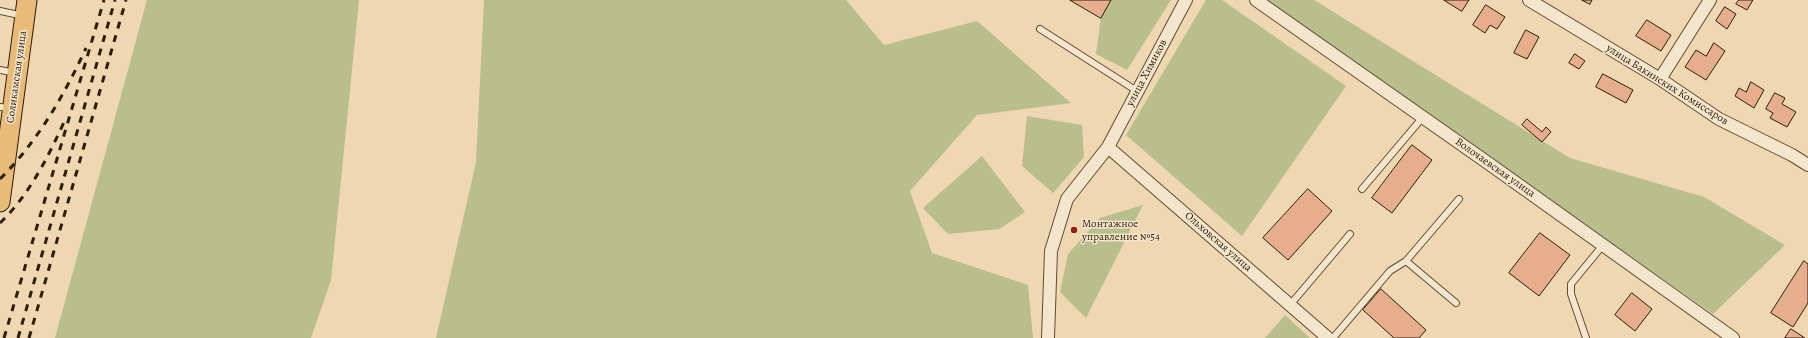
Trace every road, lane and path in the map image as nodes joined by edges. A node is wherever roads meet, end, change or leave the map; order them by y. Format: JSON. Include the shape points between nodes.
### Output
{"nodes":[{"id":1,"x":1186,"y":0,"type":"edge"},
{"id":2,"x":1256,"y":0,"type":"edge"},
{"id":3,"x":1529,"y":0,"type":"edge"},
{"id":4,"x":1710,"y":0,"type":"edge"},
{"id":5,"x":26,"y":8,"type":"edge"},
{"id":6,"x":0,"y":11,"type":"edge"},
{"id":7,"x":1040,"y":29,"type":"dead end"},
{"id":8,"x":8,"y":72,"type":"edge"},
{"id":9,"x":1660,"y":79,"type":"junction"},
{"id":10,"x":1138,"y":91,"type":"junction"},
{"id":11,"x":6,"y":108,"type":"edge"},
{"id":12,"x":1423,"y":116,"type":"junction"},
{"id":13,"x":1108,"y":147,"type":"junction"},
{"id":14,"x":1808,"y":165,"type":"edge"},
{"id":15,"x":1362,"y":189,"type":"dead end"},
{"id":16,"x":1459,"y":199,"type":"dead end"},
{"id":17,"x":0,"y":201,"type":"edge"},
{"id":18,"x":1350,"y":234,"type":"dead end"},
{"id":19,"x":1603,"y":245,"type":"junction"},
{"id":20,"x":1406,"y":261,"type":"junction"},
{"id":21,"x":1456,"y":303,"type":"dead end"},
{"id":22,"x":1290,"y":305,"type":"junction"},
{"id":23,"x":1048,"y":338,"type":"edge"},
{"id":24,"x":1328,"y":338,"type":"edge"},
{"id":25,"x":1333,"y":338,"type":"edge"},
{"id":26,"x":1586,"y":338,"type":"edge"},
{"id":27,"x":1733,"y":338,"type":"edge"}],
"edges":[{"from":1,"to":10,"type":"street","name":"улица Химиков"},
{"from":2,"to":12,"type":"street","name":"Волочаевская улица"},
{"from":3,"to":9,"type":"street","name":"улица Бакинских Комиссаров"},
{"from":4,"to":9,"type":"street"},
{"from":5,"to":6,"type":"lane"},
{"from":5,"to":8,"type":"main road","name":"Соликамская улица"},
{"from":7,"to":10,"type":"lane"},
{"from":8,"to":11,"type":"main road","name":"Соликамская улица"},
{"from":9,"to":14,"type":"street","name":"улица Бакинских Комиссаров","via":[[1719,119]]},
{"from":10,"to":13,"type":"street","name":"улица Химиков"},
{"from":11,"to":17,"type":"main road","name":"Соликамская улица"},
{"from":12,"to":15,"type":"lane"},
{"from":12,"to":19,"type":"street","name":"Волочаевская улица"},
{"from":13,"to":22,"type":"street","name":"Ольховская улица"},
{"from":13,"to":23,"type":"street","name":"улица Химиков","via":[[1067,199],[1051,251]]},
{"from":16,"to":20,"type":"lane"},
{"from":18,"to":22,"type":"lane"},
{"from":19,"to":26,"type":"lane","via":[[1571,284],[1571,294]]},
{"from":19,"to":27,"type":"street","name":"Волочаевская улица"},
{"from":20,"to":21,"type":"lane"},
{"from":20,"to":25,"type":"lane","via":[[1390,271]]},
{"from":22,"to":24,"type":"street","name":"Ольховская улица"}]}
